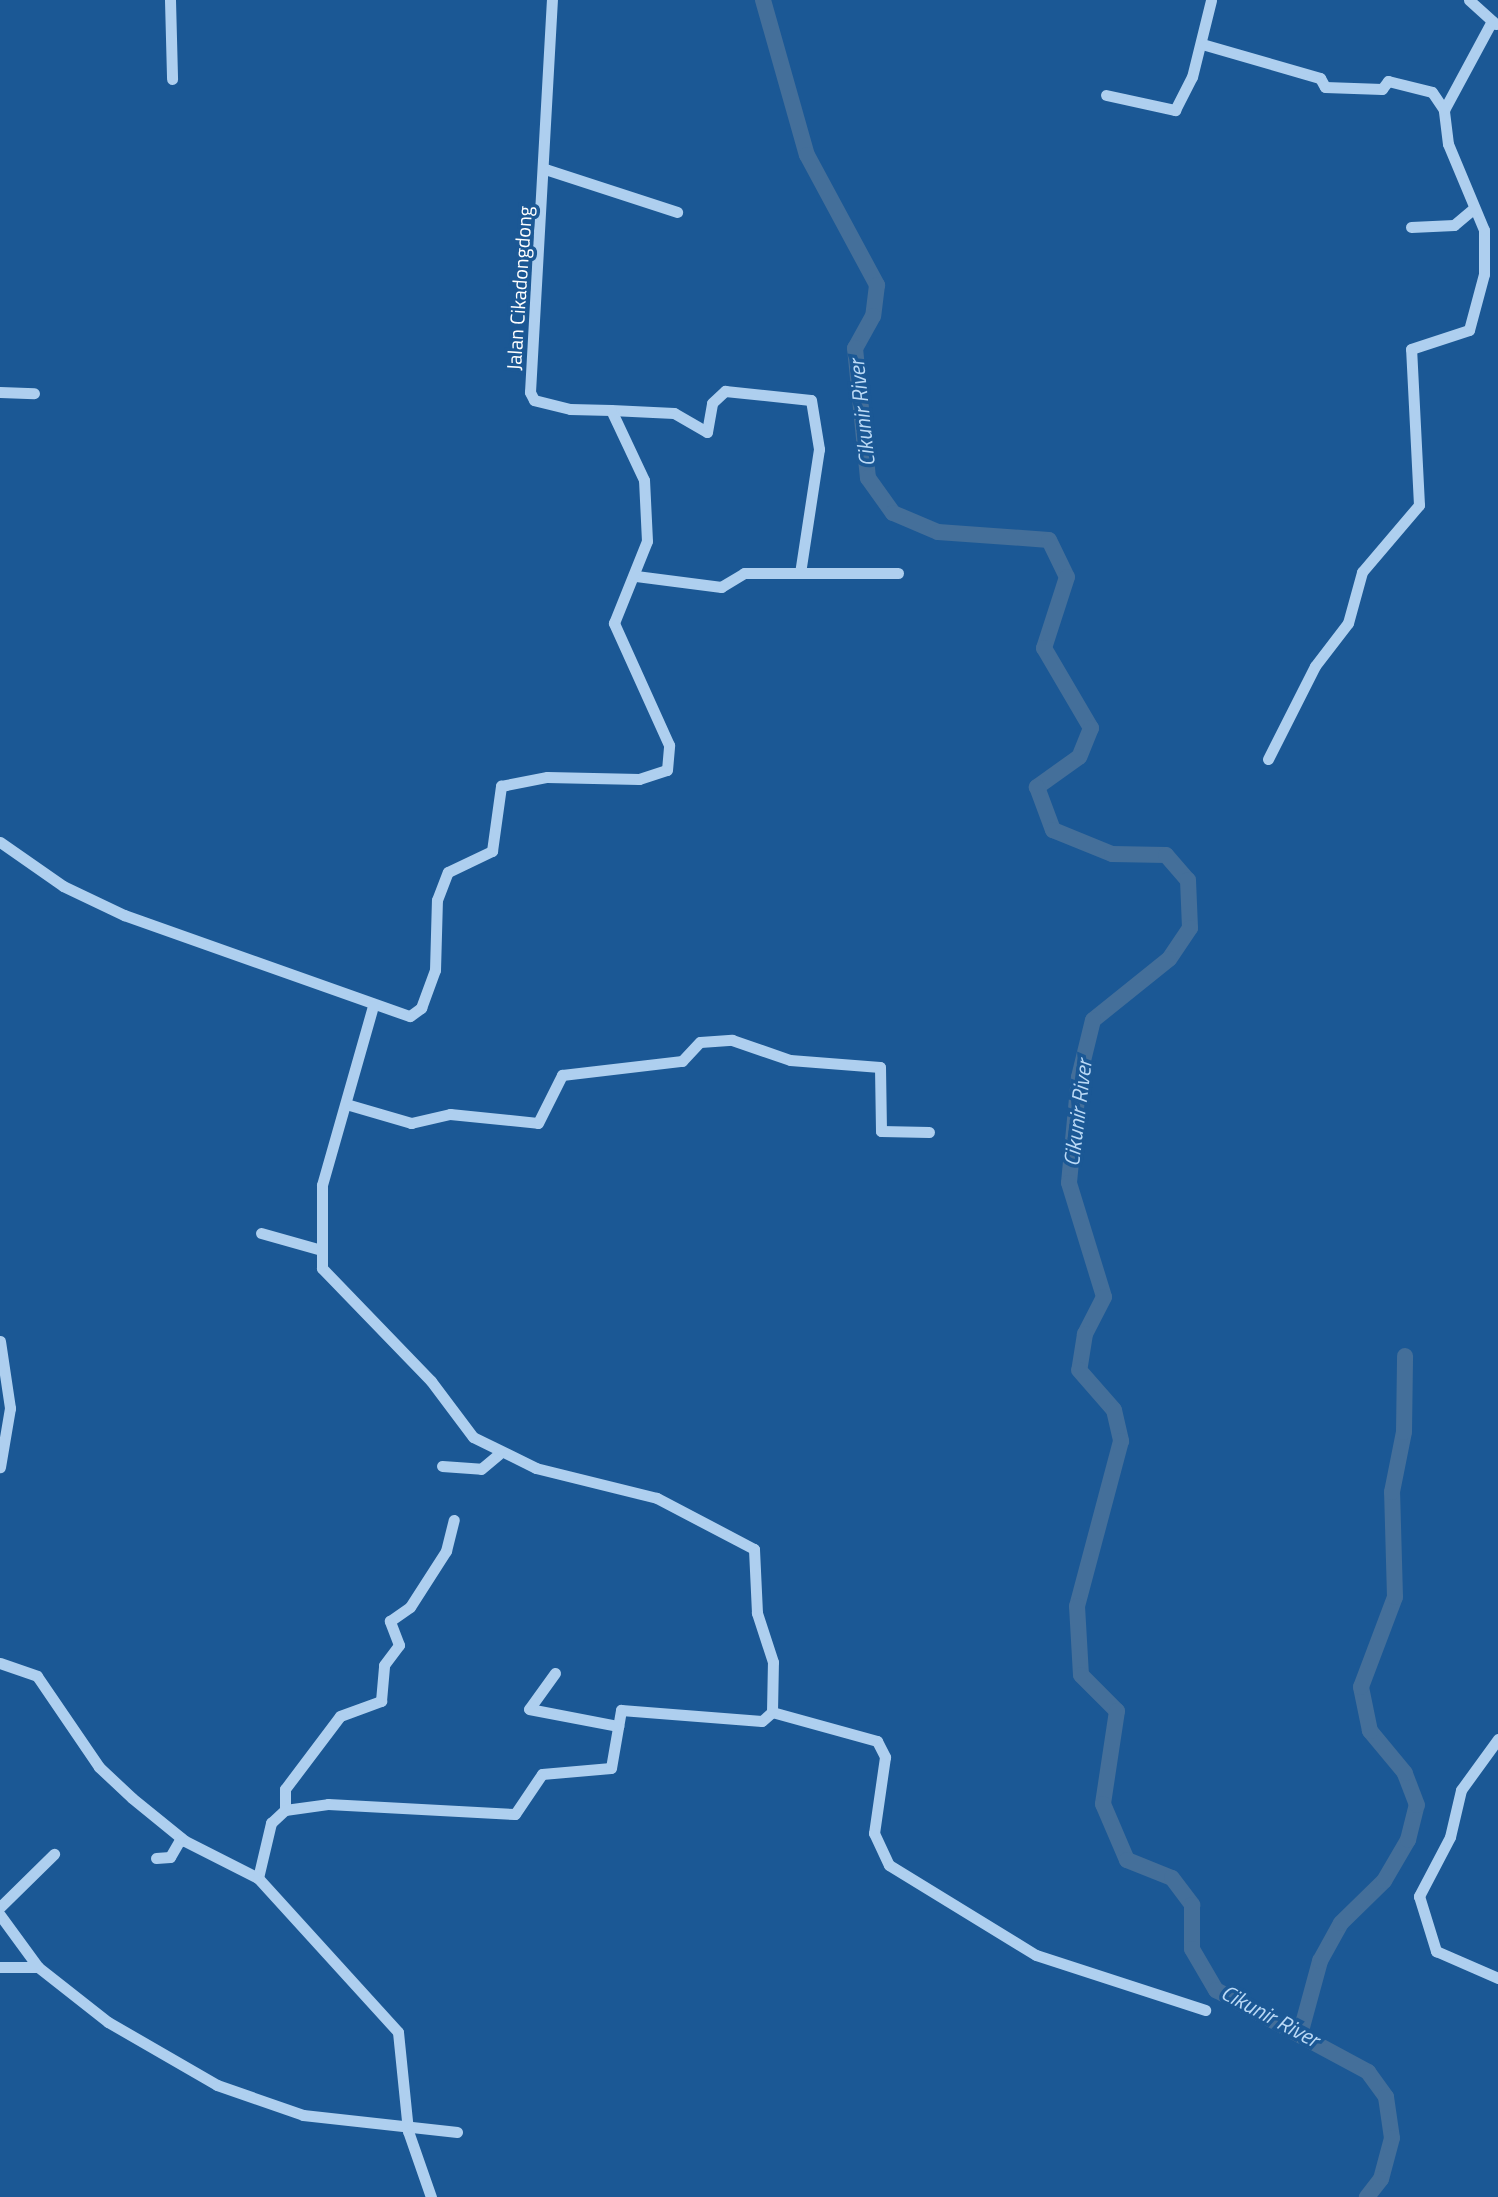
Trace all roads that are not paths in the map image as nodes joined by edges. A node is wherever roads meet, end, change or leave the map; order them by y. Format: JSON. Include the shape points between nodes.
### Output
{"nodes":[{"id":1,"x":170,"y":0,"type":"edge"},
{"id":2,"x":552,"y":0,"type":"edge"},
{"id":3,"x":1211,"y":0,"type":"edge"},
{"id":4,"x":1469,"y":0,"type":"edge"},
{"id":5,"x":1495,"y":23,"type":"edge"},
{"id":6,"x":1202,"y":44,"type":"junction"},
{"id":7,"x":172,"y":79,"type":"dead end"},
{"id":8,"x":1106,"y":95,"type":"dead end"},
{"id":9,"x":1444,"y":110,"type":"junction"},
{"id":10,"x":545,"y":169,"type":"junction"},
{"id":11,"x":1474,"y":208,"type":"junction"},
{"id":12,"x":677,"y":212,"type":"dead end"},
{"id":13,"x":1411,"y":227,"type":"dead end"},
{"id":14,"x":0,"y":392,"type":"edge"},
{"id":15,"x":34,"y":393,"type":"dead end"},
{"id":16,"x":611,"y":410,"type":"junction"},
{"id":17,"x":800,"y":573,"type":"junction"},
{"id":18,"x":898,"y":573,"type":"dead end"},
{"id":19,"x":636,"y":576,"type":"junction"},
{"id":20,"x":1268,"y":759,"type":"dead end"},
{"id":21,"x":0,"y":842,"type":"edge"},
{"id":22,"x":373,"y":1006,"type":"junction"},
{"id":23,"x":346,"y":1104,"type":"junction"},
{"id":24,"x":929,"y":1132,"type":"dead end"},
{"id":25,"x":261,"y":1233,"type":"dead end"},
{"id":26,"x":318,"y":1249,"type":"junction"},
{"id":27,"x":0,"y":1341,"type":"edge"},
{"id":28,"x":5,"y":1409,"type":"edge"},
{"id":29,"x":499,"y":1454,"type":"junction"},
{"id":30,"x":442,"y":1466,"type":"dead end"},
{"id":31,"x":0,"y":1467,"type":"edge"},
{"id":32,"x":454,"y":1520,"type":"dead end"},
{"id":33,"x":0,"y":1663,"type":"edge"},
{"id":34,"x":555,"y":1673,"type":"dead end"},
{"id":35,"x":772,"y":1712,"type":"junction"},
{"id":36,"x":618,"y":1726,"type":"junction"},
{"id":37,"x":1498,"y":1739,"type":"edge"},
{"id":38,"x":285,"y":1810,"type":"junction"},
{"id":39,"x":181,"y":1838,"type":"junction"},
{"id":40,"x":54,"y":1854,"type":"dead end"},
{"id":41,"x":156,"y":1858,"type":"dead end"},
{"id":42,"x":258,"y":1878,"type":"junction"},
{"id":43,"x":0,"y":1907,"type":"edge"},
{"id":44,"x":0,"y":1915,"type":"edge"},
{"id":45,"x":0,"y":1967,"type":"edge"},
{"id":46,"x":38,"y":1967,"type":"junction"},
{"id":47,"x":1498,"y":1978,"type":"edge"},
{"id":48,"x":1205,"y":2010,"type":"dead end"},
{"id":49,"x":408,"y":2131,"type":"junction"},
{"id":50,"x":457,"y":2132,"type":"dead end"},
{"id":51,"x":431,"y":2197,"type":"edge"}],
"edges":[{"from":1,"to":7,"type":"street"},
{"from":2,"to":10,"type":"street","name":"Jalan Cikadongdong"},
{"from":3,"to":6,"type":"street"},
{"from":4,"to":5,"type":"street"},
{"from":5,"to":9,"type":"street"},
{"from":6,"to":8,"type":"street","via":[[1175,110]]},
{"from":6,"to":9,"type":"street","via":[[1320,78],[1325,87],[1382,89],[1388,81],[1429,91]]},
{"from":9,"to":11,"type":"street","via":[[1448,144]]},
{"from":10,"to":12,"type":"street"},
{"from":10,"to":16,"type":"street","name":"Jalan Cikadongdong","via":[[531,397]]},
{"from":11,"to":13,"type":"street","via":[[1454,225]]},
{"from":11,"to":20,"type":"street","via":[[1486,244],[1471,325],[1411,349],[1419,505],[1362,572],[1348,623],[1315,666]]},
{"from":14,"to":15,"type":"street"},
{"from":16,"to":17,"type":"street","via":[[674,413],[707,432],[712,403],[725,391],[811,400],[819,449]]},
{"from":16,"to":19,"type":"street","via":[[650,504]]},
{"from":17,"to":18,"type":"street"},
{"from":17,"to":19,"type":"street","via":[[744,573],[721,587]]},
{"from":19,"to":22,"type":"street","via":[[614,623],[664,731],[667,770],[639,779],[547,777],[501,786],[492,851],[448,872],[437,900],[435,970],[421,1008],[401,1016]]},
{"from":21,"to":22,"type":"street","via":[[63,886],[124,915]]},
{"from":22,"to":23,"type":"street"},
{"from":23,"to":24,"type":"street","via":[[411,1123],[450,1114],[538,1123],[562,1075],[682,1061],[700,1042],[732,1040],[790,1060],[880,1067],[880,1130]]},
{"from":23,"to":26,"type":"street","via":[[322,1185]]},
{"from":25,"to":26,"type":"street"},
{"from":26,"to":29,"type":"street","via":[[322,1268],[431,1381],[454,1420]]},
{"from":27,"to":28,"type":"street"},
{"from":28,"to":31,"type":"street"},
{"from":29,"to":30,"type":"street","via":[[482,1469]]},
{"from":29,"to":35,"type":"street","via":[[657,1498],[750,1545],[758,1559],[757,1613],[773,1662]]},
{"from":32,"to":38,"type":"street","via":[[446,1551],[410,1607],[390,1621],[399,1645],[384,1665],[381,1701],[340,1716],[285,1789]]},
{"from":33,"to":39,"type":"street","via":[[37,1676],[99,1767]]},
{"from":34,"to":36,"type":"street","via":[[529,1709]]},
{"from":35,"to":36,"type":"street","via":[[762,1721],[631,1708],[618,1715]]},
{"from":35,"to":48,"type":"street","via":[[877,1741],[885,1757],[874,1833],[889,1865],[1036,1955]]},
{"from":36,"to":38,"type":"street","via":[[611,1768],[542,1774],[515,1814],[328,1804]]},
{"from":37,"to":47,"type":"street","via":[[1461,1790],[1450,1837],[1419,1896],[1436,1951]]},
{"from":38,"to":42,"type":"street","via":[[271,1823]]},
{"from":39,"to":41,"type":"street","via":[[170,1857]]},
{"from":39,"to":42,"type":"street"},
{"from":40,"to":43,"type":"street"},
{"from":42,"to":49,"type":"street","via":[[392,2021],[407,2061]]},
{"from":44,"to":46,"type":"street"},
{"from":45,"to":46,"type":"street"},
{"from":46,"to":49,"type":"street","via":[[122,2033],[217,2085],[303,2115]]},
{"from":49,"to":50,"type":"street"},
{"from":49,"to":51,"type":"street"}]}
